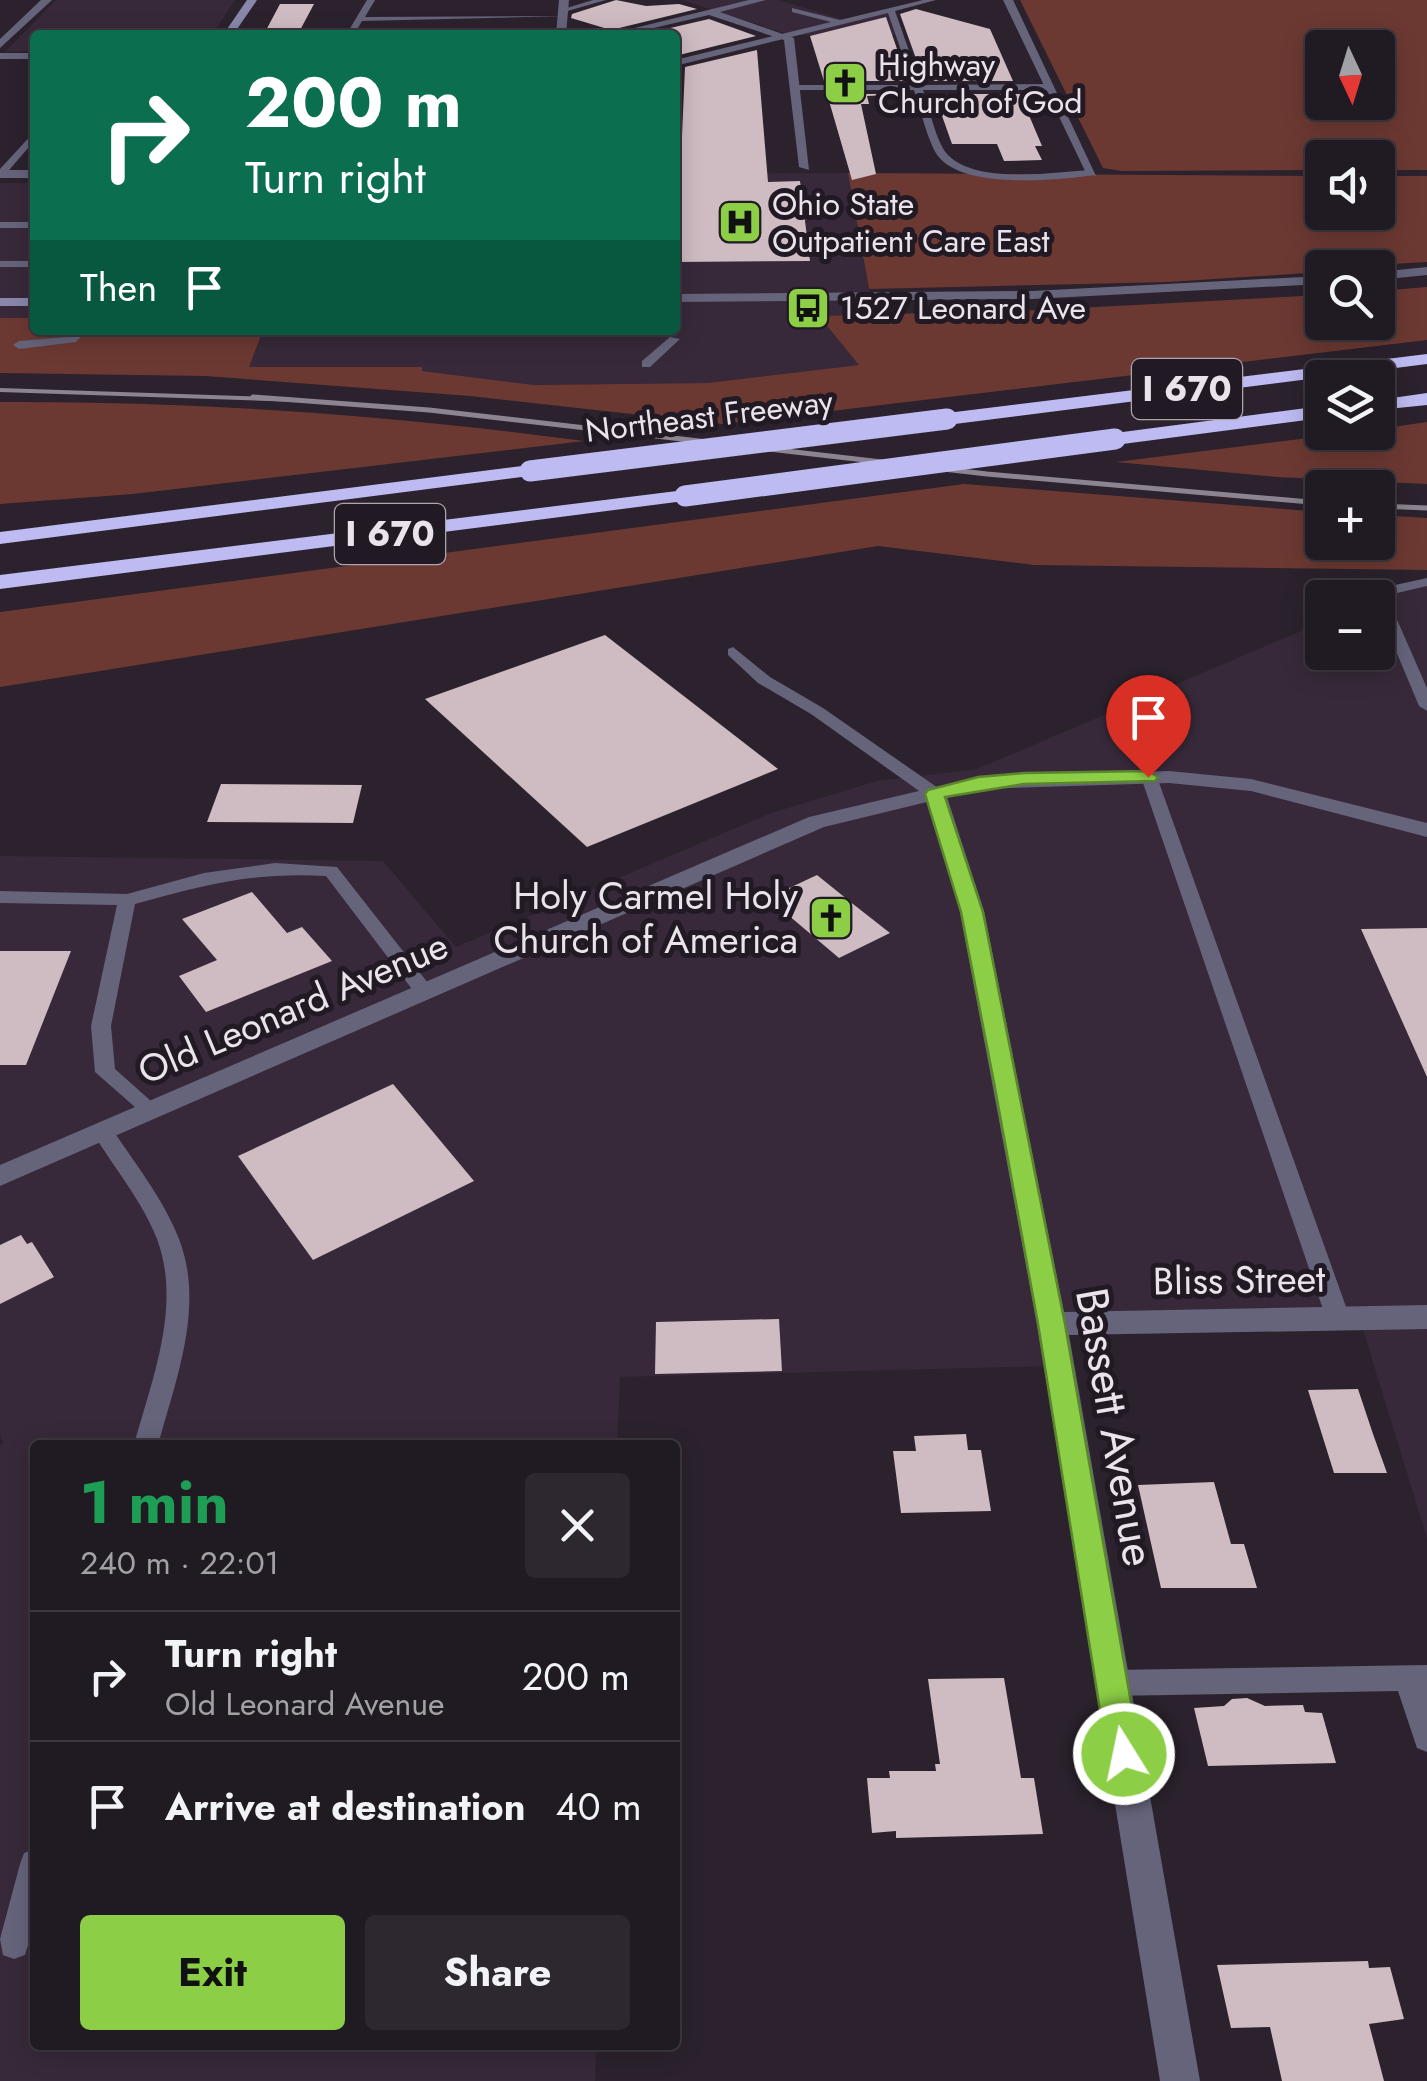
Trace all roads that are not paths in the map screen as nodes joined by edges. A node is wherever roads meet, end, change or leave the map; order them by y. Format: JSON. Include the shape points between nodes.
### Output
{"nodes":[{"id":1,"x":47,"y":0,"type":"edge"},
{"id":2,"x":252,"y":0,"type":"edge"},
{"id":3,"x":371,"y":0,"type":"edge"},
{"id":4,"x":602,"y":0,"type":"edge"},
{"id":5,"x":761,"y":0,"type":"edge"},
{"id":6,"x":932,"y":0,"type":"edge"},
{"id":7,"x":1008,"y":0,"type":"edge"},
{"id":8,"x":564,"y":9,"type":"edge"},
{"id":9,"x":795,"y":10,"type":"dead end"},
{"id":10,"x":891,"y":10,"type":"junction"},
{"id":11,"x":710,"y":12,"type":"junction"},
{"id":12,"x":450,"y":18,"type":"junction"},
{"id":13,"x":358,"y":19,"type":"junction"},
{"id":14,"x":840,"y":22,"type":"junction"},
{"id":15,"x":20,"y":25,"type":"junction"},
{"id":16,"x":0,"y":26,"type":"edge"},
{"id":17,"x":231,"y":30,"type":"edge"},
{"id":18,"x":352,"y":30,"type":"edge"},
{"id":19,"x":447,"y":30,"type":"edge"},
{"id":20,"x":633,"y":30,"type":"edge"},
{"id":21,"x":785,"y":35,"type":"junction"},
{"id":22,"x":0,"y":45,"type":"edge"},
{"id":23,"x":0,"y":56,"type":"edge"},
{"id":24,"x":30,"y":56,"type":"edge"},
{"id":25,"x":680,"y":62,"type":"edge"},
{"id":26,"x":1050,"y":87,"type":"junction"},
{"id":27,"x":796,"y":88,"type":"junction"},
{"id":28,"x":920,"y":88,"type":"junction"},
{"id":29,"x":30,"y":140,"type":"edge"},
{"id":30,"x":804,"y":168,"type":"dead end"},
{"id":31,"x":0,"y":174,"type":"edge"},
{"id":32,"x":30,"y":174,"type":"edge"},
{"id":33,"x":1092,"y":174,"type":"joint"},
{"id":34,"x":0,"y":225,"type":"edge"},
{"id":35,"x":30,"y":225,"type":"edge"},
{"id":36,"x":0,"y":264,"type":"edge"},
{"id":37,"x":30,"y":264,"type":"edge"},
{"id":38,"x":1427,"y":272,"type":"edge"},
{"id":39,"x":1395,"y":275,"type":"edge"},
{"id":40,"x":1305,"y":281,"type":"edge"},
{"id":41,"x":680,"y":298,"type":"edge"},
{"id":42,"x":0,"y":302,"type":"edge"},
{"id":43,"x":30,"y":302,"type":"edge"},
{"id":44,"x":76,"y":335,"type":"edge"},
{"id":45,"x":674,"y":339,"type":"dead end"},
{"id":46,"x":19,"y":345,"type":"dead end"},
{"id":47,"x":1427,"y":359,"type":"edge"},
{"id":48,"x":646,"y":364,"type":"dead end"},
{"id":49,"x":1427,"y":398,"type":"edge"},
{"id":50,"x":1395,"y":403,"type":"edge"},
{"id":51,"x":1305,"y":414,"type":"edge"},
{"id":52,"x":530,"y":471,"type":"junction"},
{"id":53,"x":0,"y":518,"type":"edge"},
{"id":54,"x":0,"y":538,"type":"edge"},
{"id":55,"x":96,"y":571,"type":"junction"},
{"id":56,"x":0,"y":582,"type":"edge"},
{"id":57,"x":1427,"y":582,"type":"edge"},
{"id":58,"x":0,"y":594,"type":"edge"},
{"id":59,"x":733,"y":652,"type":"dead end"},
{"id":60,"x":1427,"y":706,"type":"edge"},
{"id":61,"x":1148,"y":777,"type":"junction"},
{"id":62,"x":934,"y":794,"type":"junction"},
{"id":63,"x":1427,"y":830,"type":"edge"},
{"id":64,"x":0,"y":897,"type":"edge"},
{"id":65,"x":126,"y":900,"type":"junction"},
{"id":66,"x":425,"y":992,"type":"junction"},
{"id":67,"x":152,"y":1110,"type":"junction"},
{"id":68,"x":103,"y":1131,"type":"junction"},
{"id":69,"x":0,"y":1176,"type":"edge"},
{"id":70,"x":1427,"y":1317,"type":"edge"},
{"id":71,"x":1338,"y":1318,"type":"junction"},
{"id":72,"x":1052,"y":1324,"type":"junction"},
{"id":73,"x":147,"y":1440,"type":"edge"},
{"id":74,"x":1418,"y":1678,"type":"edge"},
{"id":75,"x":1112,"y":1682,"type":"junction"},
{"id":76,"x":1427,"y":1738,"type":"edge"},
{"id":77,"x":30,"y":1883,"type":"edge"},
{"id":78,"x":14,"y":1944,"type":"dead end"},
{"id":79,"x":1180,"y":2081,"type":"edge"}],
"edges":[{"from":1,"to":15,"type":"street"},
{"from":2,"to":17,"type":"main road"},
{"from":3,"to":13,"type":"lane"},
{"from":4,"to":8,"type":"lane"},
{"from":5,"to":11,"type":"street"},
{"from":6,"to":10,"type":"lane"},
{"from":7,"to":26,"type":"street"},
{"from":8,"to":12,"type":"lane"},
{"from":9,"to":14,"type":"lane"},
{"from":10,"to":14,"type":"lane"},
{"from":10,"to":28,"type":"lane"},
{"from":11,"to":20,"type":"street"},
{"from":11,"to":21,"type":"street"},
{"from":12,"to":13,"type":"lane"},
{"from":12,"to":19,"type":"lane"},
{"from":13,"to":18,"type":"lane"},
{"from":14,"to":21,"type":"lane"},
{"from":15,"to":16,"type":"lane"},
{"from":15,"to":22,"type":"street"},
{"from":21,"to":25,"type":"lane"},
{"from":21,"to":27,"type":"street"},
{"from":23,"to":24,"type":"street"},
{"from":26,"to":28,"type":"lane"},
{"from":26,"to":33,"type":"street"},
{"from":27,"to":28,"type":"lane"},
{"from":27,"to":30,"type":"street"},
{"from":28,"to":33,"type":"lane","via":[[940,154],[952,165],[993,174]]},
{"from":29,"to":31,"type":"lane"},
{"from":31,"to":32,"type":"street"},
{"from":34,"to":35,"type":"lane"},
{"from":36,"to":37,"type":"lane"},
{"from":38,"to":39,"type":"street"},
{"from":40,"to":41,"type":"street","via":[[1032,295]]},
{"from":42,"to":43,"type":"main road"},
{"from":44,"to":46,"type":"lane"},
{"from":45,"to":48,"type":"lane"},
{"from":47,"to":52,"type":"highway","name":"Northeast Freeway","number":"I 670","bridge":true},
{"from":49,"to":50,"type":"highway"},
{"from":51,"to":55,"type":"highway","name":"Northeast Freeway","number":"I 670","bridge":true},
{"from":52,"to":53,"type":"highway"},
{"from":52,"to":54,"type":"highway","name":"Northeast Freeway","number":"I 670"},
{"from":55,"to":56,"type":"highway","name":"Northeast Freeway","number":"I 670"},
{"from":55,"to":58,"type":"highway"},
{"from":57,"to":60,"type":"lane","via":[[1390,590],[1384,606]]},
{"from":59,"to":62,"type":"lane"},
{"from":61,"to":62,"type":"street","name":"Old Leonard Avenue","via":[[1024,778]]},
{"from":61,"to":63,"type":"street","name":"Old Leonard Avenue","via":[[1251,785]]},
{"from":61,"to":71,"type":"lane"},
{"from":62,"to":66,"type":"street","name":"Old Leonard Avenue","via":[[818,822]]},
{"from":62,"to":72,"type":"street","name":"Bassett Avenue","via":[[972,912]]},
{"from":64,"to":65,"type":"lane"},
{"from":65,"to":66,"type":"lane","via":[[258,871],[331,871]]},
{"from":65,"to":67,"type":"lane","via":[[101,1026],[105,1072]]},
{"from":66,"to":67,"type":"street","name":"Old Leonard Avenue"},
{"from":67,"to":68,"type":"street","name":"Old Leonard Avenue"},
{"from":68,"to":69,"type":"street","name":"Old Leonard Avenue"},
{"from":68,"to":73,"type":"lane","via":[[168,1240],[179,1294]]},
{"from":70,"to":71,"type":"street","name":"Bliss Street"},
{"from":71,"to":72,"type":"street","name":"Bliss Street"},
{"from":72,"to":75,"type":"street","name":"Bassett Avenue"},
{"from":74,"to":75,"type":"lane"},
{"from":74,"to":76,"type":"lane"},
{"from":75,"to":79,"type":"street","name":"Bassett Avenue"},
{"from":77,"to":78,"type":"lane"}]}
